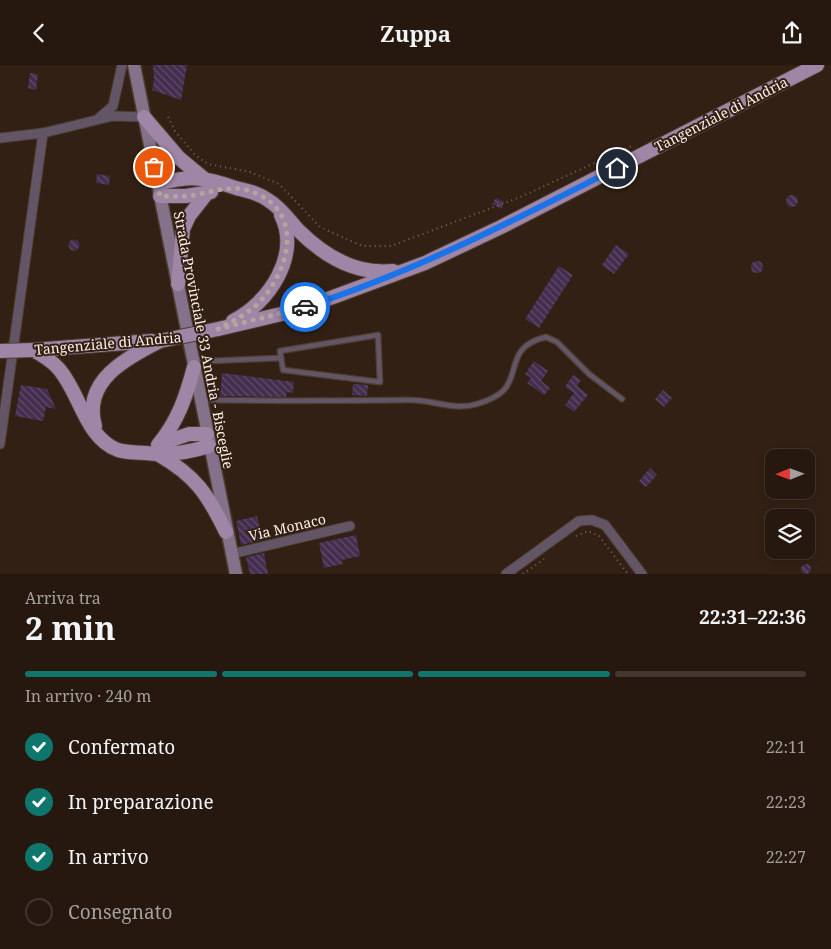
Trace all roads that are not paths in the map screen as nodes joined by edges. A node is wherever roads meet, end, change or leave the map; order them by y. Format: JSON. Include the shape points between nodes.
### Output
{"nodes":[{"id":1,"x":122,"y":65,"type":"edge"},
{"id":2,"x":134,"y":65,"type":"edge"},
{"id":3,"x":817,"y":65,"type":"edge"},
{"id":4,"x":144,"y":117,"type":"junction"},
{"id":5,"x":96,"y":120,"type":"junction"},
{"id":6,"x":43,"y":133,"type":"junction"},
{"id":7,"x":0,"y":138,"type":"edge"},
{"id":8,"x":203,"y":177,"type":"junction"},
{"id":9,"x":237,"y":188,"type":"junction"},
{"id":10,"x":159,"y":190,"type":"junction"},
{"id":11,"x":207,"y":193,"type":"junction"},
{"id":12,"x":279,"y":209,"type":"junction"},
{"id":13,"x":425,"y":263,"type":"junction"},
{"id":14,"x":178,"y":284,"type":"junction"},
{"id":15,"x":218,"y":329,"type":"junction"},
{"id":16,"x":160,"y":341,"type":"junction"},
{"id":17,"x":33,"y":350,"type":"junction"},
{"id":18,"x":0,"y":351,"type":"edge"},
{"id":19,"x":281,"y":358,"type":"junction"},
{"id":20,"x":193,"y":362,"type":"junction"},
{"id":21,"x":622,"y":399,"type":"dead end"},
{"id":22,"x":200,"y":400,"type":"junction"},
{"id":23,"x":98,"y":434,"type":"junction"},
{"id":24,"x":208,"y":440,"type":"junction"},
{"id":25,"x":0,"y":444,"type":"edge"},
{"id":26,"x":159,"y":450,"type":"junction"},
{"id":27,"x":350,"y":526,"type":"dead end"},
{"id":28,"x":226,"y":531,"type":"junction"},
{"id":29,"x":231,"y":554,"type":"junction"},
{"id":30,"x":236,"y":574,"type":"edge"},
{"id":31,"x":506,"y":574,"type":"edge"},
{"id":32,"x":642,"y":574,"type":"edge"}],
"edges":[{"from":1,"to":5,"type":"street","via":[[113,106]]},
{"from":2,"to":4,"type":"main road","name":"Strada Provinciale 33 Andria - Bisceglie"},
{"from":3,"to":13,"type":"main road","name":"Tangenziale di Andria"},
{"from":4,"to":5,"type":"street","via":[[113,116]]},
{"from":4,"to":8,"type":"main road","via":[[179,158]]},
{"from":4,"to":10,"type":"main road","name":"Strada Provinciale 33 Andria - Bisceglie"},
{"from":5,"to":6,"type":"street"},
{"from":6,"to":7,"type":"street"},
{"from":6,"to":25,"type":"street"},
{"from":8,"to":9,"type":"main road"},
{"from":8,"to":10,"type":"main road","via":[[173,180]]},
{"from":9,"to":11,"type":"main road"},
{"from":9,"to":12,"type":"main road","via":[[259,195]]},
{"from":10,"to":11,"type":"main road","via":[[186,196]]},
{"from":10,"to":14,"type":"main road","name":"Strada Provinciale 33 Andria - Bisceglie"},
{"from":11,"to":14,"type":"main road","via":[[183,229]]},
{"from":12,"to":13,"type":"main road","via":[[300,232],[327,253],[361,271],[393,271]]},
{"from":12,"to":15,"type":"main road","via":[[288,235],[285,259],[277,277],[256,305]]},
{"from":13,"to":15,"type":"main road","name":"Tangenziale di Andria","via":[[298,310]]},
{"from":14,"to":20,"type":"main road","name":"Strada Provinciale 33 Andria - Bisceglie"},
{"from":15,"to":16,"type":"main road","name":"Tangenziale di Andria","bridge":true},
{"from":16,"to":17,"type":"main road","name":"Tangenziale di Andria"},
{"from":16,"to":23,"type":"main road","via":[[121,362],[101,383],[92,409]]},
{"from":17,"to":18,"type":"main road","name":"Tangenziale di Andria","bridge":true},
{"from":17,"to":23,"type":"main road","via":[[58,368]]},
{"from":19,"to":19,"type":"lane","via":[[282,370],[380,382],[378,335],[280,351]]},
{"from":19,"to":20,"type":"lane"},
{"from":20,"to":22,"type":"main road","name":"Strada Provinciale 33 Andria - Bisceglie"},
{"from":20,"to":26,"type":"main road","via":[[183,407]]},
{"from":21,"to":22,"type":"lane","via":[[589,375],[558,342],[546,337],[538,339],[518,355],[504,391],[467,407],[454,408],[410,400]]},
{"from":22,"to":24,"type":"main road","name":"Strada Provinciale 33 Andria - Bisceglie"},
{"from":23,"to":26,"type":"main road","via":[[118,450],[143,453]]},
{"from":24,"to":26,"type":"main road","via":[[189,434]]},
{"from":24,"to":28,"type":"main road","name":"Strada Provinciale 33 Andria - Bisceglie"},
{"from":26,"to":28,"type":"main road","via":[[196,481]]},
{"from":27,"to":29,"type":"street","name":"Via Monaco"},
{"from":28,"to":29,"type":"main road","name":"Strada Provinciale 33 Andria - Bisceglie"},
{"from":29,"to":30,"type":"main road","name":"Strada Provinciale 33 Andria - Bisceglie"},
{"from":31,"to":32,"type":"street","via":[[579,521],[592,520],[605,525]]}]}
